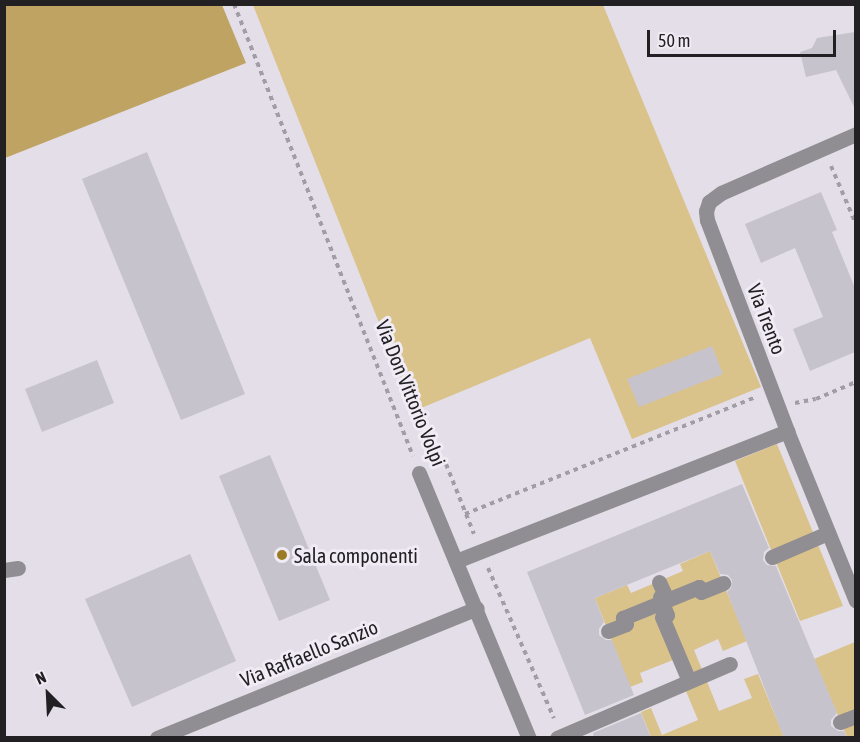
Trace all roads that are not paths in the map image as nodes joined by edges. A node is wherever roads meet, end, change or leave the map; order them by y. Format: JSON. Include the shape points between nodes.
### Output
{"nodes":[{"id":1,"x":855,"y":134,"type":"edge"},
{"id":2,"x":787,"y":431,"type":"junction"},
{"id":3,"x":420,"y":473,"type":"road end"},
{"id":4,"x":828,"y":533,"type":"junction"},
{"id":5,"x":772,"y":557,"type":"dead end"},
{"id":6,"x":456,"y":561,"type":"junction"},
{"id":7,"x":659,"y":582,"type":"dead end"},
{"id":8,"x":723,"y":583,"type":"dead end"},
{"id":9,"x":855,"y":601,"type":"edge"},
{"id":10,"x":662,"y":603,"type":"junction"},
{"id":11,"x":477,"y":608,"type":"junction"},
{"id":12,"x":608,"y":631,"type":"dead end"},
{"id":13,"x":730,"y":664,"type":"dead end"},
{"id":14,"x":689,"y":681,"type":"junction"},
{"id":15,"x":855,"y":716,"type":"edge"},
{"id":16,"x":840,"y":722,"type":"dead end"},
{"id":17,"x":560,"y":736,"type":"edge"},
{"id":18,"x":157,"y":738,"type":"edge"},
{"id":19,"x":529,"y":738,"type":"edge"}],
"edges":[{"from":1,"to":2,"type":"street","name":"Via Trento","via":[[721,193],[706,211]]},
{"from":2,"to":4,"type":"street","name":"Via Trento"},
{"from":2,"to":6,"type":"street"},
{"from":3,"to":6,"type":"street","name":"Via Don Vittorio Volpi"},
{"from":4,"to":5,"type":"street"},
{"from":4,"to":9,"type":"street","name":"Via Trento"},
{"from":6,"to":11,"type":"street","name":"Via Don Vittorio Volpi"},
{"from":7,"to":10,"type":"street","via":[[665,595],[660,597]]},
{"from":8,"to":10,"type":"street","via":[[701,592],[699,587]]},
{"from":10,"to":12,"type":"street","via":[[624,618],[626,624]]},
{"from":10,"to":14,"type":"street","via":[[667,615],[662,617]]},
{"from":11,"to":18,"type":"street","name":"Via Raffaello Sanzio"},
{"from":11,"to":19,"type":"street","name":"Via Don Vittorio Volpi"},
{"from":13,"to":14,"type":"street"},
{"from":14,"to":17,"type":"street"},
{"from":15,"to":16,"type":"street"}]}
